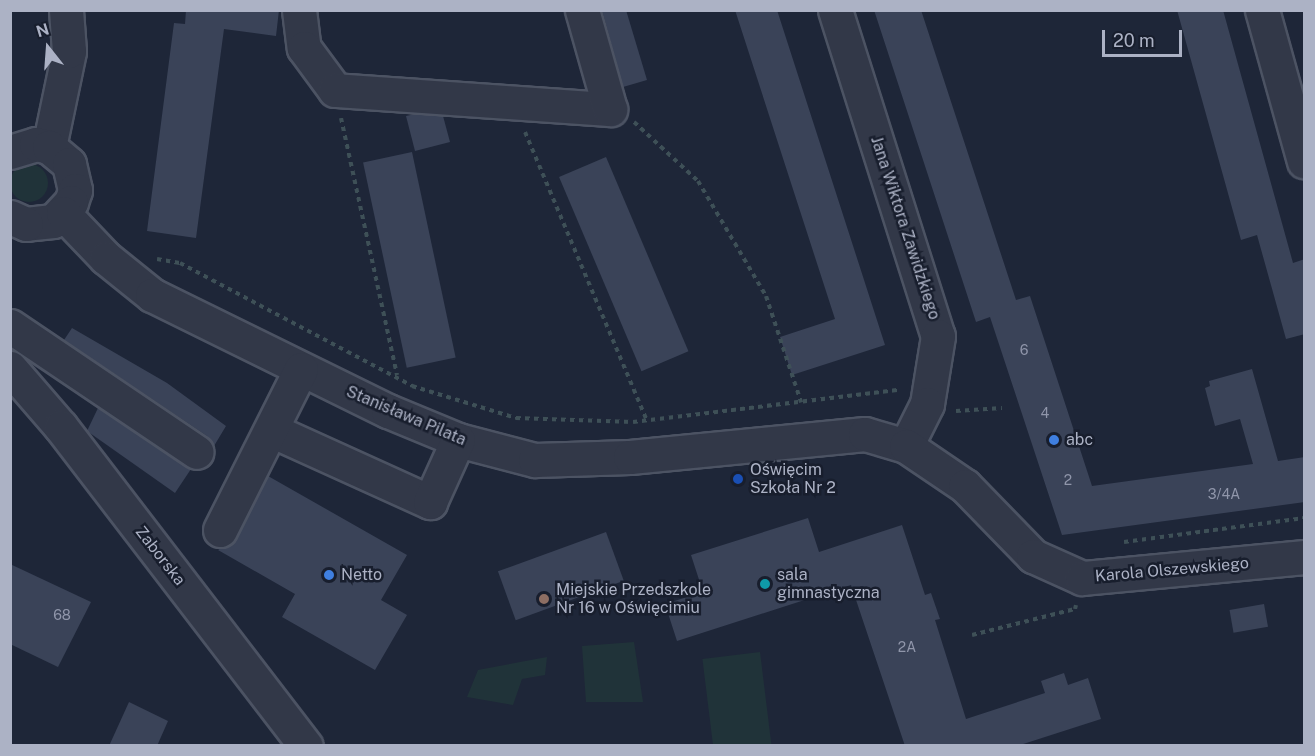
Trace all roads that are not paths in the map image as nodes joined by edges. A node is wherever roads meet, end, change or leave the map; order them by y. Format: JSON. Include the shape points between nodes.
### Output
{"nodes":[{"id":1,"x":66,"y":10,"type":"edge"},
{"id":2,"x":299,"y":10,"type":"edge"},
{"id":3,"x":582,"y":10,"type":"edge"},
{"id":4,"x":835,"y":10,"type":"edge"},
{"id":5,"x":1262,"y":10,"type":"edge"},
{"id":6,"x":49,"y":147,"type":"junction"},
{"id":7,"x":10,"y":152,"type":"edge"},
{"id":8,"x":1305,"y":161,"type":"edge"},
{"id":9,"x":63,"y":213,"type":"junction"},
{"id":10,"x":10,"y":217,"type":"edge"},
{"id":11,"x":10,"y":326,"type":"edge"},
{"id":12,"x":10,"y":368,"type":"edge"},
{"id":13,"x":301,"y":369,"type":"junction"},
{"id":14,"x":271,"y":430,"type":"junction"},
{"id":15,"x":458,"y":440,"type":"junction"},
{"id":16,"x":906,"y":447,"type":"junction"},
{"id":17,"x":197,"y":452,"type":"dead end"},
{"id":18,"x":220,"y":530,"type":"dead end"},
{"id":19,"x":1305,"y":557,"type":"edge"},
{"id":20,"x":306,"y":746,"type":"edge"}],
"edges":[{"from":1,"to":6,"type":"street","via":[[69,51]]},
{"from":2,"to":3,"type":"street","via":[[304,48],[335,90],[610,110]]},
{"from":4,"to":16,"type":"street","name":"Jana Wiktora Zawidzkiego","via":[[938,336],[927,404]]},
{"from":5,"to":8,"type":"street"},
{"from":6,"to":7,"type":"street","via":[[36,144]]},
{"from":6,"to":9,"type":"street","via":[[69,164],[74,177],[71,202]]},
{"from":9,"to":10,"type":"street","via":[[40,225]]},
{"from":9,"to":13,"type":"street","name":"Stanisława Pilata","via":[[106,258],[152,296]]},
{"from":11,"to":17,"type":"street"},
{"from":12,"to":20,"type":"street","name":"Zaborska","via":[[61,427]]},
{"from":13,"to":14,"type":"street"},
{"from":13,"to":15,"type":"street","name":"Stanisława Pilata"},
{"from":14,"to":15,"type":"street","via":[[430,502]]},
{"from":14,"to":18,"type":"street"},
{"from":15,"to":16,"type":"street","name":"Stanisława Pilata","via":[[535,460],[630,457],[865,435]]},
{"from":16,"to":19,"type":"street","name":"Karola Olszewskiego","via":[[965,486],[1033,556],[1082,578]]}]}
